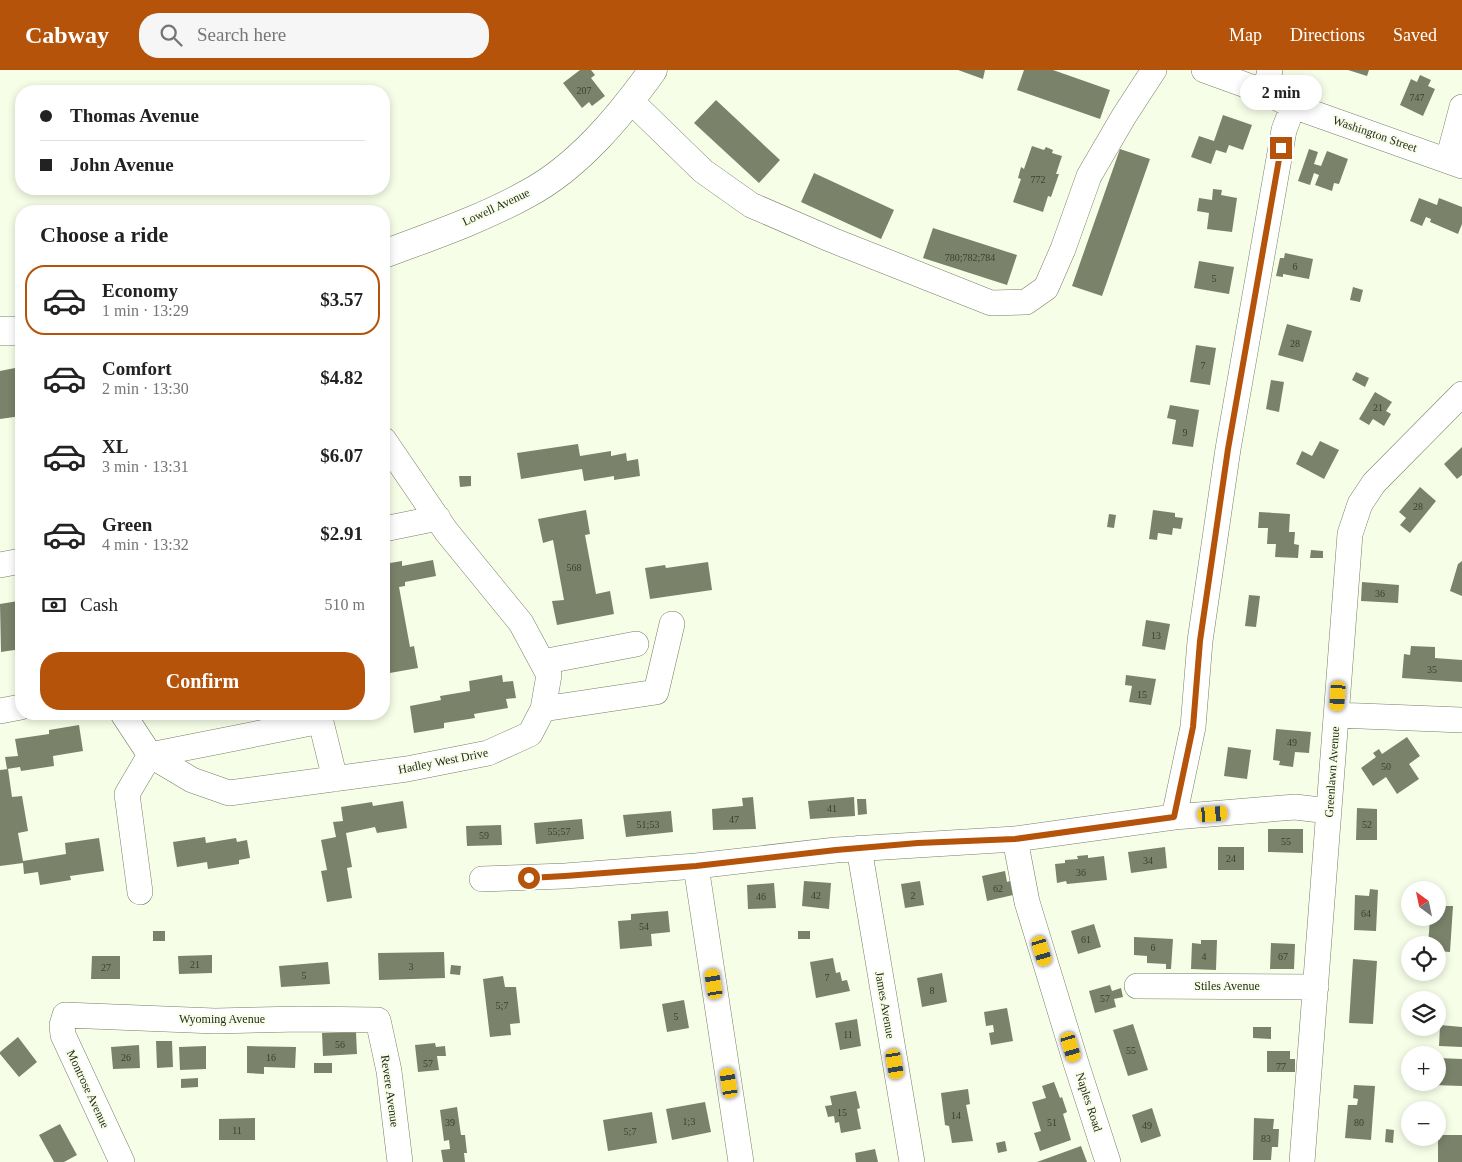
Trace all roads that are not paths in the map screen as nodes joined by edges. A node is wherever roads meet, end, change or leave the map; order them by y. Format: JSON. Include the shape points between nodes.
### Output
{"nodes":[{"id":1,"x":654,"y":70,"type":"edge"},
{"id":2,"x":1154,"y":70,"type":"edge"},
{"id":3,"x":1204,"y":70,"type":"edge"},
{"id":4,"x":1267,"y":81,"type":"edge"},
{"id":5,"x":631,"y":101,"type":"junction"},
{"id":6,"x":1293,"y":106,"type":"junction"},
{"id":7,"x":1462,"y":107,"type":"edge"},
{"id":8,"x":1455,"y":163,"type":"edge"},
{"id":9,"x":390,"y":252,"type":"edge"},
{"id":10,"x":0,"y":331,"type":"edge"},
{"id":11,"x":15,"y":331,"type":"edge"},
{"id":12,"x":1462,"y":394,"type":"edge"},
{"id":13,"x":393,"y":470,"type":"edge"},
{"id":14,"x":438,"y":518,"type":"junction"},
{"id":15,"x":390,"y":528,"type":"edge"},
{"id":16,"x":15,"y":562,"type":"edge"},
{"id":17,"x":0,"y":565,"type":"edge"},
{"id":18,"x":672,"y":624,"type":"dead end"},
{"id":19,"x":636,"y":644,"type":"dead end"},
{"id":20,"x":542,"y":662,"type":"junction"},
{"id":21,"x":15,"y":708,"type":"edge"},
{"id":22,"x":543,"y":709,"type":"junction"},
{"id":23,"x":0,"y":711,"type":"edge"},
{"id":24,"x":1336,"y":715,"type":"junction"},
{"id":25,"x":127,"y":720,"type":"edge"},
{"id":26,"x":307,"y":720,"type":"edge"},
{"id":27,"x":321,"y":720,"type":"edge"},
{"id":28,"x":1462,"y":720,"type":"edge"},
{"id":29,"x":150,"y":755,"type":"junction"},
{"id":30,"x":334,"y":779,"type":"junction"},
{"id":31,"x":1329,"y":810,"type":"junction"},
{"id":32,"x":1174,"y":817,"type":"junction"},
{"id":33,"x":1015,"y":839,"type":"junction"},
{"id":34,"x":858,"y":848,"type":"junction"},
{"id":35,"x":696,"y":866,"type":"junction"},
{"id":36,"x":482,"y":879,"type":"dead end"},
{"id":37,"x":140,"y":892,"type":"dead end"},
{"id":38,"x":1137,"y":986,"type":"dead end"},
{"id":39,"x":1316,"y":987,"type":"junction"},
{"id":40,"x":65,"y":1014,"type":"joint"},
{"id":41,"x":378,"y":1020,"type":"joint"},
{"id":42,"x":122,"y":1162,"type":"edge"},
{"id":43,"x":400,"y":1162,"type":"edge"},
{"id":44,"x":742,"y":1162,"type":"edge"},
{"id":45,"x":912,"y":1162,"type":"edge"},
{"id":46,"x":1108,"y":1162,"type":"edge"},
{"id":47,"x":1302,"y":1162,"type":"edge"}],
"edges":[{"from":1,"to":5,"type":"main road","name":"Lowell Avenue"},
{"from":2,"to":5,"type":"street","via":[[1089,176],[1046,288],[1026,302],[991,303],[751,204],[703,171]]},
{"from":3,"to":4,"type":"street","name":"Washington Street"},
{"from":4,"to":6,"type":"street","name":"Washington Street"},
{"from":5,"to":9,"type":"main road","name":"Lowell Avenue","via":[[566,167],[529,193],[484,215]]},
{"from":6,"to":8,"type":"street","name":"Washington Street"},
{"from":6,"to":32,"type":"street","via":[[1284,130],[1230,440],[1200,641],[1193,727]]},
{"from":7,"to":8,"type":"street"},
{"from":10,"to":11,"type":"main road"},
{"from":12,"to":24,"type":"street","name":"Greenlawn Avenue","via":[[1374,483],[1354,517]]},
{"from":13,"to":14,"type":"street","name":"Hadley West Drive"},
{"from":14,"to":15,"type":"street"},
{"from":14,"to":20,"type":"street","name":"Hadley West Drive","via":[[521,623]]},
{"from":16,"to":17,"type":"street"},
{"from":18,"to":22,"type":"street","via":[[656,692]]},
{"from":19,"to":20,"type":"street"},
{"from":20,"to":22,"type":"street","name":"Hadley West Drive","via":[[549,674]]},
{"from":21,"to":23,"type":"street"},
{"from":22,"to":30,"type":"street","name":"Hadley West Drive","via":[[530,734],[488,754]]},
{"from":24,"to":28,"type":"street"},
{"from":24,"to":31,"type":"street","name":"Greenlawn Avenue"},
{"from":25,"to":29,"type":"street","name":"Hadley West Drive"},
{"from":26,"to":29,"type":"street"},
{"from":27,"to":30,"type":"street"},
{"from":29,"to":30,"type":"street","name":"Hadley West Drive","via":[[192,780],[229,793]]},
{"from":29,"to":37,"type":"street","via":[[127,794]]},
{"from":31,"to":32,"type":"street","via":[[1295,807]]},
{"from":31,"to":39,"type":"street","name":"Greenlawn Avenue"},
{"from":32,"to":33,"type":"street"},
{"from":33,"to":34,"type":"street"},
{"from":33,"to":46,"type":"street","name":"Naples Road","via":[[1027,902]]},
{"from":34,"to":35,"type":"street"},
{"from":34,"to":45,"type":"street","name":"James Avenue"},
{"from":35,"to":36,"type":"street"},
{"from":35,"to":44,"type":"street"},
{"from":38,"to":39,"type":"street","name":"Stiles Avenue"},
{"from":39,"to":47,"type":"street","name":"Greenlawn Avenue"},
{"from":40,"to":41,"type":"street","name":"Wyoming Avenue","via":[[215,1021]]},
{"from":40,"to":42,"type":"street","name":"Montrose Avenue","via":[[63,1035]]},
{"from":41,"to":43,"type":"street","name":"Revere Avenue","via":[[389,1071]]}]}
